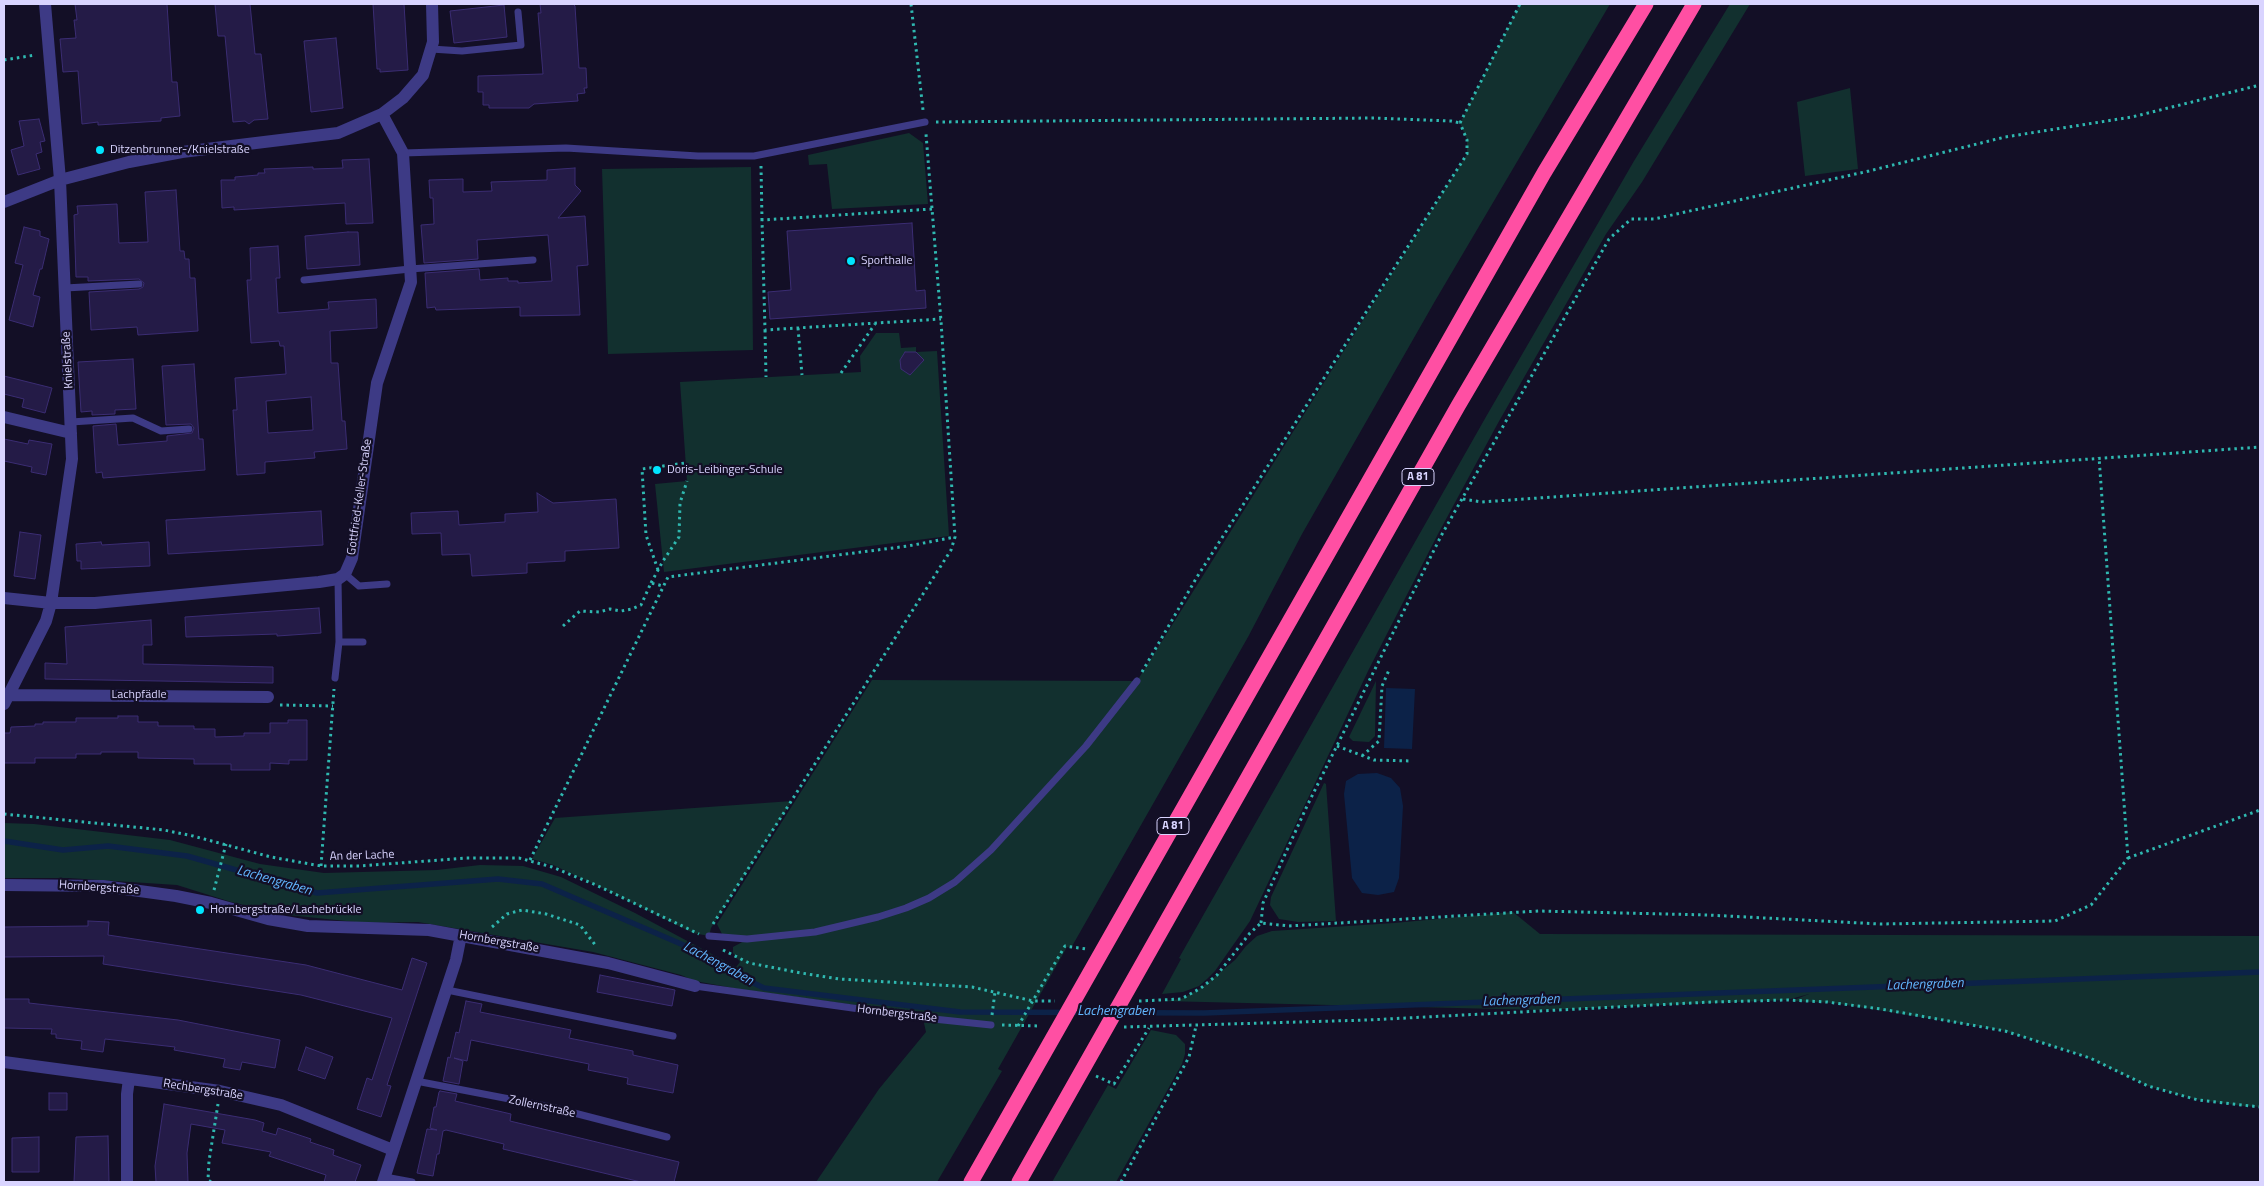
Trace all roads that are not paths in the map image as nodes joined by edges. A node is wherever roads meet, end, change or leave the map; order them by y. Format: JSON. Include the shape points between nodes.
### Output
{"nodes":[{"id":1,"x":45,"y":4,"type":"edge"},
{"id":2,"x":432,"y":4,"type":"edge"},
{"id":3,"x":1646,"y":4,"type":"edge"},
{"id":4,"x":1694,"y":4,"type":"edge"},
{"id":5,"x":518,"y":12,"type":"dead end"},
{"id":6,"x":431,"y":49,"type":"junction"},
{"id":7,"x":382,"y":114,"type":"junction"},
{"id":8,"x":925,"y":122,"type":"road end"},
{"id":9,"x":403,"y":153,"type":"junction"},
{"id":10,"x":60,"y":180,"type":"junction"},
{"id":11,"x":4,"y":202,"type":"edge"},
{"id":12,"x":533,"y":260,"type":"dead end"},
{"id":13,"x":410,"y":269,"type":"junction"},
{"id":14,"x":304,"y":280,"type":"dead end"},
{"id":15,"x":139,"y":284,"type":"dead end"},
{"id":16,"x":65,"y":288,"type":"junction"},
{"id":17,"x":4,"y":417,"type":"edge"},
{"id":18,"x":71,"y":427,"type":"junction"},
{"id":19,"x":190,"y":429,"type":"dead end"},
{"id":20,"x":342,"y":577,"type":"junction"},
{"id":21,"x":387,"y":584,"type":"dead end"},
{"id":22,"x":4,"y":598,"type":"edge"},
{"id":23,"x":52,"y":603,"type":"junction"},
{"id":24,"x":339,"y":642,"type":"junction"},
{"id":25,"x":363,"y":642,"type":"dead end"},
{"id":26,"x":335,"y":678,"type":"road end"},
{"id":27,"x":1137,"y":681,"type":"road end"},
{"id":28,"x":268,"y":697,"type":"road end"},
{"id":29,"x":7,"y":700,"type":"edge"},
{"id":30,"x":4,"y":884,"type":"edge"},
{"id":31,"x":461,"y":935,"type":"junction"},
{"id":32,"x":709,"y":936,"type":"road end"},
{"id":33,"x":695,"y":986,"type":"joint"},
{"id":34,"x":446,"y":990,"type":"junction"},
{"id":35,"x":992,"y":1022,"type":"road end"},
{"id":36,"x":673,"y":1036,"type":"dead end"},
{"id":37,"x":4,"y":1062,"type":"edge"},
{"id":38,"x":129,"y":1080,"type":"junction"},
{"id":39,"x":416,"y":1081,"type":"junction"},
{"id":40,"x":667,"y":1137,"type":"dead end"},
{"id":41,"x":393,"y":1150,"type":"junction"},
{"id":42,"x":384,"y":1180,"type":"edge"},
{"id":43,"x":127,"y":1182,"type":"edge"},
{"id":44,"x":412,"y":1182,"type":"edge"},
{"id":45,"x":971,"y":1182,"type":"edge"},
{"id":46,"x":1019,"y":1182,"type":"edge"}],
"edges":[{"from":1,"to":10,"type":"street","name":"Knielstraße"},
{"from":2,"to":6,"type":"street"},
{"from":3,"to":45,"type":"highway","number":"A 81","via":[[1534,190]]},
{"from":4,"to":46,"type":"highway","number":"A 81","via":[[1458,406]]},
{"from":5,"to":6,"type":"lane","via":[[521,45],[462,52]]},
{"from":6,"to":7,"type":"street","via":[[423,75],[403,98]]},
{"from":7,"to":9,"type":"street","name":"Gottfried-Keller-Straße"},
{"from":7,"to":10,"type":"street","via":[[338,133],[182,152]]},
{"from":8,"to":9,"type":"lane","via":[[760,155],[698,156],[566,148]]},
{"from":9,"to":13,"type":"street","name":"Gottfried-Keller-Straße"},
{"from":10,"to":11,"type":"street"},
{"from":10,"to":16,"type":"street","name":"Knielstraße"},
{"from":12,"to":13,"type":"lane"},
{"from":13,"to":14,"type":"lane"},
{"from":13,"to":20,"type":"street","name":"Gottfried-Keller-Straße","via":[[411,282],[377,383],[352,558]]},
{"from":15,"to":16,"type":"lane"},
{"from":16,"to":18,"type":"street","name":"Knielstraße"},
{"from":17,"to":18,"type":"street"},
{"from":18,"to":19,"type":"lane","via":[[133,418],[161,431]]},
{"from":18,"to":23,"type":"street","name":"Knielstraße","via":[[72,459]]},
{"from":20,"to":21,"type":"lane","via":[[358,586]]},
{"from":20,"to":23,"type":"street","via":[[133,600]]},
{"from":20,"to":24,"type":"lane"},
{"from":22,"to":23,"type":"street"},
{"from":23,"to":29,"type":"street","name":"Knielstraße"},
{"from":24,"to":25,"type":"lane"},
{"from":24,"to":26,"type":"lane"},
{"from":27,"to":32,"type":"lane","via":[[1086,746],[991,850],[955,882],[929,898],[861,922],[808,933],[747,939]]},
{"from":28,"to":29,"type":"street","name":"Lachpfädle"},
{"from":30,"to":31,"type":"street","name":"Hornbergstraße","via":[[103,886],[211,902],[268,919],[308,926],[429,930]]},
{"from":31,"to":33,"type":"street","name":"Hornbergstraße","via":[[608,963]]},
{"from":31,"to":34,"type":"street"},
{"from":33,"to":35,"type":"lane","name":"Hornbergstraße","via":[[848,1008]]},
{"from":34,"to":36,"type":"lane"},
{"from":34,"to":39,"type":"street"},
{"from":37,"to":38,"type":"street","name":"Rechbergstraße"},
{"from":38,"to":41,"type":"street","name":"Rechbergstraße","via":[[220,1091],[281,1106]]},
{"from":38,"to":43,"type":"street"},
{"from":39,"to":40,"type":"lane","name":"Zollernstraße","via":[[551,1107]]},
{"from":39,"to":41,"type":"street"},
{"from":41,"to":42,"type":"street"},
{"from":42,"to":44,"type":"lane"}]}
